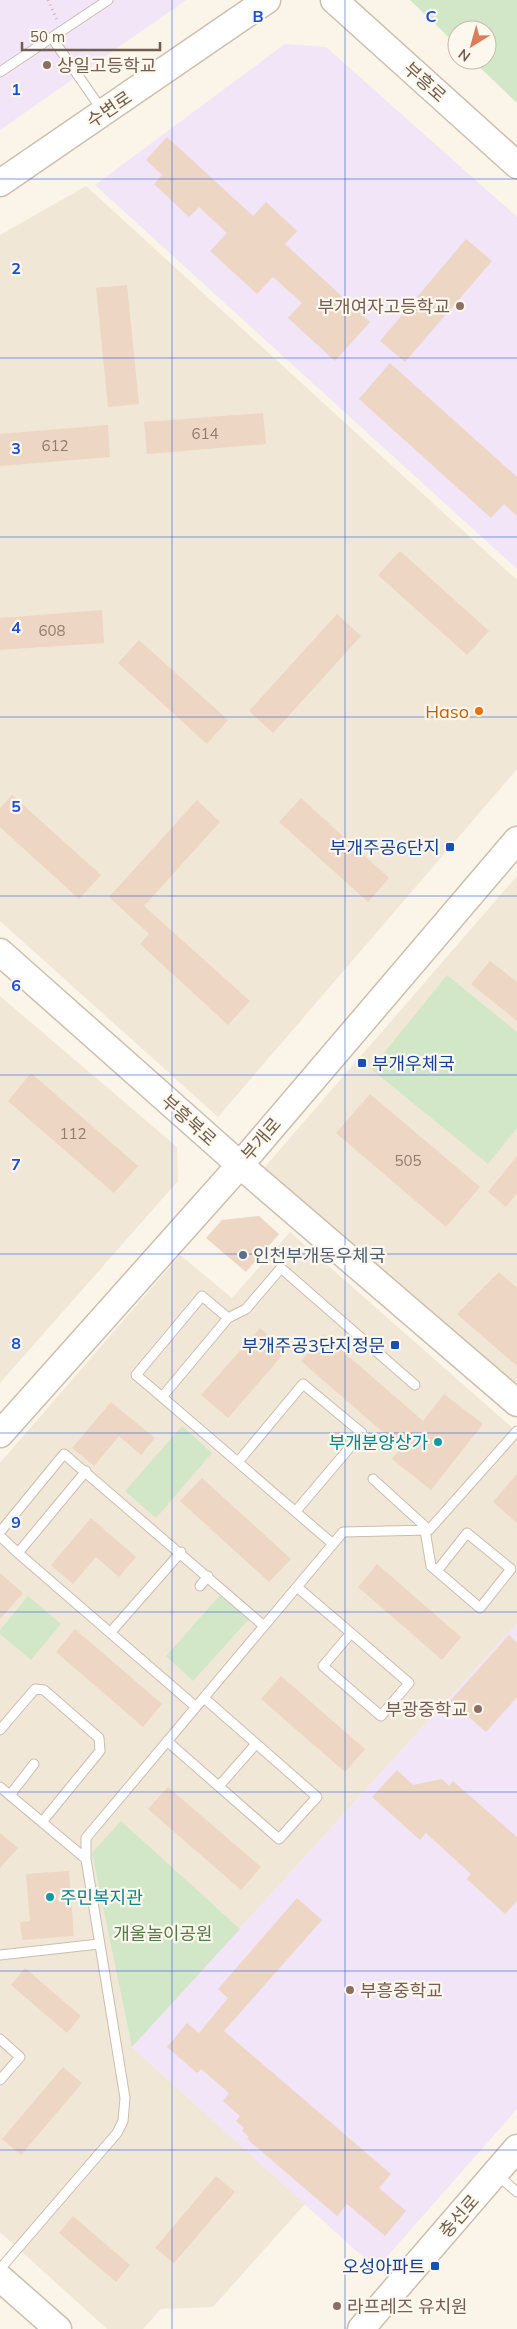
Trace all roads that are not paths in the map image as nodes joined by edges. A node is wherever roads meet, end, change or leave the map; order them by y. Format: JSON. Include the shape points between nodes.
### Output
{"nodes":[{"id":1,"x":108,"y":0,"type":"edge"},
{"id":2,"x":267,"y":0,"type":"edge"},
{"id":3,"x":334,"y":0,"type":"edge"},
{"id":4,"x":52,"y":38,"type":"junction"},
{"id":5,"x":0,"y":72,"type":"edge"},
{"id":6,"x":104,"y":112,"type":"junction"},
{"id":7,"x":517,"y":164,"type":"edge"},
{"id":8,"x":0,"y":183,"type":"edge"},
{"id":9,"x":517,"y":840,"type":"edge"},
{"id":10,"x":0,"y":952,"type":"edge"},
{"id":11,"x":240,"y":1164,"type":"junction"},
{"id":12,"x":228,"y":1318,"type":"junction"},
{"id":13,"x":414,"y":1385,"type":"dead end"},
{"id":14,"x":162,"y":1397,"type":"junction"},
{"id":15,"x":517,"y":1403,"type":"edge"},
{"id":16,"x":517,"y":1431,"type":"edge"},
{"id":17,"x":0,"y":1434,"type":"edge"},
{"id":18,"x":238,"y":1462,"type":"junction"},
{"id":19,"x":86,"y":1471,"type":"junction"},
{"id":20,"x":373,"y":1479,"type":"dead end"},
{"id":21,"x":296,"y":1511,"type":"junction"},
{"id":22,"x":427,"y":1530,"type":"junction"},
{"id":23,"x":0,"y":1534,"type":"edge"},
{"id":24,"x":333,"y":1544,"type":"junction"},
{"id":25,"x":181,"y":1552,"type":"junction"},
{"id":26,"x":18,"y":1554,"type":"junction"},
{"id":27,"x":514,"y":1569,"type":"edge"},
{"id":28,"x":436,"y":1570,"type":"junction"},
{"id":29,"x":208,"y":1576,"type":"junction"},
{"id":30,"x":200,"y":1586,"type":"dead end"},
{"id":31,"x":297,"y":1587,"type":"junction"},
{"id":32,"x":264,"y":1626,"type":"junction"},
{"id":33,"x":351,"y":1633,"type":"junction"},
{"id":34,"x":110,"y":1634,"type":"junction"},
{"id":35,"x":204,"y":1698,"type":"junction"},
{"id":36,"x":196,"y":1707,"type":"junction"},
{"id":37,"x":0,"y":1730,"type":"edge"},
{"id":38,"x":168,"y":1741,"type":"junction"},
{"id":39,"x":256,"y":1744,"type":"junction"},
{"id":40,"x":34,"y":1764,"type":"dead end"},
{"id":41,"x":0,"y":1786,"type":"edge"},
{"id":42,"x":219,"y":1786,"type":"junction"},
{"id":43,"x":10,"y":1795,"type":"junction"},
{"id":44,"x":42,"y":1822,"type":"junction"},
{"id":45,"x":86,"y":1859,"type":"junction"},
{"id":46,"x":99,"y":1944,"type":"junction"},
{"id":47,"x":0,"y":1953,"type":"edge"},
{"id":48,"x":0,"y":2039,"type":"edge"},
{"id":49,"x":0,"y":2080,"type":"edge"},
{"id":50,"x":517,"y":2148,"type":"edge"},
{"id":51,"x":495,"y":2173,"type":"junction"},
{"id":52,"x":517,"y":2192,"type":"edge"},
{"id":53,"x":1,"y":2279,"type":"edge"},
{"id":54,"x":58,"y":2329,"type":"edge"},
{"id":55,"x":361,"y":2329,"type":"edge"}],
"edges":[{"from":1,"to":4,"type":"lane"},
{"from":2,"to":6,"type":"street","name":"수변로"},
{"from":3,"to":7,"type":"street","name":"부흥로"},
{"from":4,"to":5,"type":"lane"},
{"from":4,"to":6,"type":"lane"},
{"from":6,"to":8,"type":"street","name":"수변로"},
{"from":9,"to":11,"type":"street","name":"부개로"},
{"from":10,"to":11,"type":"street","name":"부흥북로"},
{"from":11,"to":15,"type":"street","name":"부흥북로"},
{"from":11,"to":17,"type":"street","name":"부개로"},
{"from":12,"to":13,"type":"lane","via":[[246,1309],[281,1268]]},
{"from":12,"to":14,"type":"lane"},
{"from":12,"to":14,"type":"lane","via":[[202,1296],[136,1375]]},
{"from":14,"to":18,"type":"lane"},
{"from":16,"to":22,"type":"lane"},
{"from":18,"to":21,"type":"lane"},
{"from":18,"to":21,"type":"lane","via":[[303,1384],[362,1433]]},
{"from":19,"to":23,"type":"lane","via":[[64,1454]]},
{"from":19,"to":25,"type":"lane"},
{"from":19,"to":26,"type":"lane"},
{"from":20,"to":22,"type":"lane"},
{"from":21,"to":24,"type":"lane"},
{"from":22,"to":24,"type":"lane","via":[[343,1532]]},
{"from":22,"to":28,"type":"lane","via":[[431,1566]]},
{"from":23,"to":26,"type":"lane"},
{"from":24,"to":31,"type":"lane"},
{"from":25,"to":29,"type":"lane"},
{"from":25,"to":34,"type":"lane"},
{"from":26,"to":34,"type":"lane"},
{"from":27,"to":28,"type":"lane","via":[[467,1533]]},
{"from":27,"to":28,"type":"lane","via":[[480,1608]]},
{"from":29,"to":30,"type":"lane"},
{"from":29,"to":32,"type":"lane"},
{"from":31,"to":32,"type":"lane"},
{"from":31,"to":33,"type":"lane"},
{"from":32,"to":35,"type":"lane"},
{"from":33,"to":33,"type":"lane","via":[[409,1683],[381,1716],[323,1666]]},
{"from":34,"to":36,"type":"lane"},
{"from":35,"to":36,"type":"lane"},
{"from":35,"to":39,"type":"lane"},
{"from":36,"to":38,"type":"lane"},
{"from":37,"to":44,"type":"lane","via":[[35,1689],[44,1690],[99,1738],[100,1752]]},
{"from":38,"to":42,"type":"lane"},
{"from":38,"to":45,"type":"lane","via":[[86,1838]]},
{"from":39,"to":42,"type":"lane"},
{"from":39,"to":42,"type":"lane","via":[[317,1797],[279,1839]]},
{"from":40,"to":43,"type":"lane"},
{"from":41,"to":43,"type":"lane"},
{"from":43,"to":44,"type":"lane"},
{"from":44,"to":45,"type":"lane"},
{"from":45,"to":46,"type":"lane"},
{"from":46,"to":47,"type":"lane"},
{"from":46,"to":53,"type":"lane","via":[[124,2098],[123,2122]]},
{"from":48,"to":49,"type":"lane","via":[[20,2056]]},
{"from":50,"to":51,"type":"street","name":"충선로"},
{"from":51,"to":52,"type":"lane"},
{"from":51,"to":55,"type":"street","name":"충선로"},
{"from":53,"to":54,"type":"street"}]}
